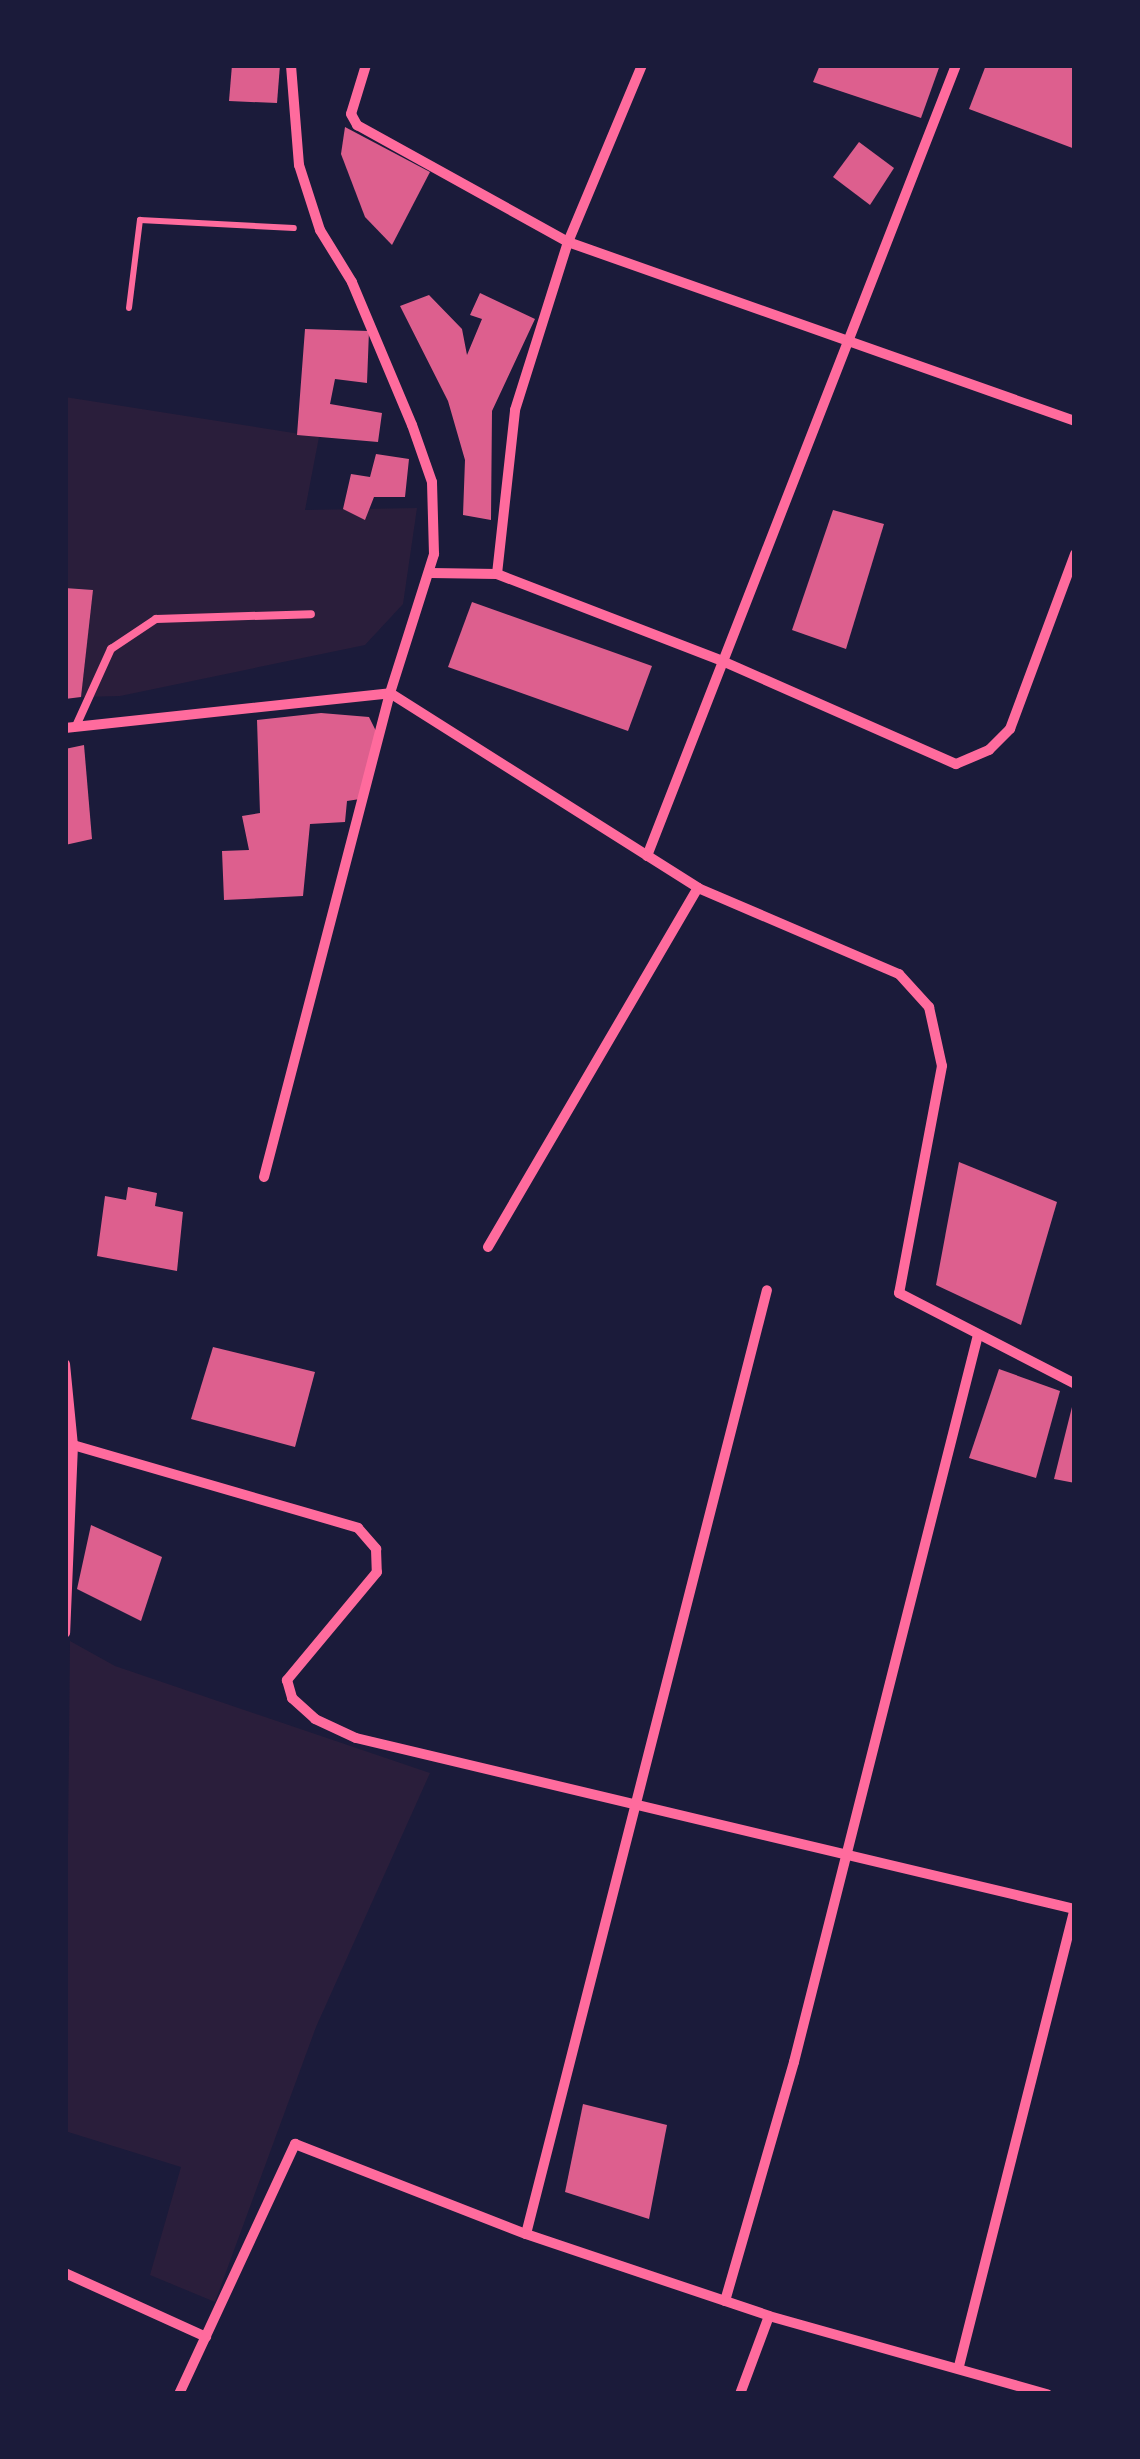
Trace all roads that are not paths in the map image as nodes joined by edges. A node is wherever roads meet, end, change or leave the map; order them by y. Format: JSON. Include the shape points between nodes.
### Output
{"nodes":[{"id":1,"x":291,"y":65,"type":"edge"},
{"id":2,"x":366,"y":65,"type":"edge"},
{"id":3,"x":642,"y":65,"type":"edge"},
{"id":4,"x":956,"y":65,"type":"edge"},
{"id":5,"x":568,"y":242,"type":"junction"},
{"id":6,"x":848,"y":346,"type":"junction"},
{"id":7,"x":1075,"y":422,"type":"edge"},
{"id":8,"x":1075,"y":554,"type":"edge"},
{"id":9,"x":431,"y":573,"type":"junction"},
{"id":10,"x":497,"y":574,"type":"junction"},
{"id":11,"x":310,"y":614,"type":"dead end"},
{"id":12,"x":720,"y":660,"type":"junction"},
{"id":13,"x":390,"y":693,"type":"junction"},
{"id":14,"x":70,"y":727,"type":"edge"},
{"id":15,"x":647,"y":856,"type":"junction"},
{"id":16,"x":698,"y":888,"type":"junction"},
{"id":17,"x":264,"y":1177,"type":"dead end"},
{"id":18,"x":488,"y":1246,"type":"dead end"},
{"id":19,"x":767,"y":1290,"type":"dead end"},
{"id":20,"x":978,"y":1335,"type":"junction"},
{"id":21,"x":65,"y":1364,"type":"edge"},
{"id":22,"x":1075,"y":1384,"type":"edge"},
{"id":23,"x":73,"y":1445,"type":"junction"},
{"id":24,"x":65,"y":1633,"type":"edge"},
{"id":25,"x":631,"y":1808,"type":"junction"},
{"id":26,"x":844,"y":1852,"type":"junction"},
{"id":27,"x":1075,"y":1908,"type":"edge"},
{"id":28,"x":526,"y":2234,"type":"junction"},
{"id":29,"x":65,"y":2273,"type":"edge"},
{"id":30,"x":725,"y":2301,"type":"junction"},
{"id":31,"x":769,"y":2316,"type":"junction"},
{"id":32,"x":206,"y":2337,"type":"junction"},
{"id":33,"x":958,"y":2366,"type":"junction"},
{"id":34,"x":179,"y":2394,"type":"edge"},
{"id":35,"x":740,"y":2394,"type":"edge"},
{"id":36,"x":1047,"y":2394,"type":"edge"}],
"edges":[{"from":1,"to":9,"type":"street","via":[[299,165],[320,230],[389,366],[432,482]]},
{"from":2,"to":5,"type":"street","via":[[351,114],[358,124]]},
{"from":3,"to":5,"type":"street"},
{"from":4,"to":6,"type":"street"},
{"from":5,"to":6,"type":"street"},
{"from":5,"to":10,"type":"street","via":[[515,410]]},
{"from":6,"to":7,"type":"street"},
{"from":6,"to":12,"type":"street"},
{"from":8,"to":12,"type":"street","via":[[1020,711],[1000,741],[961,764]]},
{"from":9,"to":10,"type":"street"},
{"from":9,"to":13,"type":"street"},
{"from":10,"to":12,"type":"street"},
{"from":11,"to":14,"type":"lane","via":[[156,619],[110,649]]},
{"from":12,"to":15,"type":"street"},
{"from":13,"to":14,"type":"street"},
{"from":13,"to":15,"type":"street"},
{"from":13,"to":17,"type":"street"},
{"from":15,"to":16,"type":"street"},
{"from":16,"to":18,"type":"street"},
{"from":16,"to":20,"type":"street","via":[[899,974],[929,1007],[942,1080],[898,1287],[904,1298]]},
{"from":19,"to":25,"type":"street"},
{"from":20,"to":22,"type":"street"},
{"from":20,"to":26,"type":"street"},
{"from":21,"to":23,"type":"street"},
{"from":23,"to":24,"type":"street"},
{"from":23,"to":25,"type":"street","via":[[358,1528],[376,1549],[377,1572],[287,1680],[292,1698],[315,1718],[356,1738]]},
{"from":25,"to":26,"type":"street"},
{"from":25,"to":28,"type":"street"},
{"from":26,"to":27,"type":"street"},
{"from":26,"to":30,"type":"street","via":[[794,2062]]},
{"from":27,"to":33,"type":"street"},
{"from":28,"to":30,"type":"street"},
{"from":28,"to":32,"type":"street","via":[[292,2145]]},
{"from":29,"to":32,"type":"street"},
{"from":30,"to":31,"type":"street"},
{"from":31,"to":33,"type":"street"},
{"from":31,"to":35,"type":"street"},
{"from":32,"to":34,"type":"street"},
{"from":33,"to":36,"type":"street"}]}
